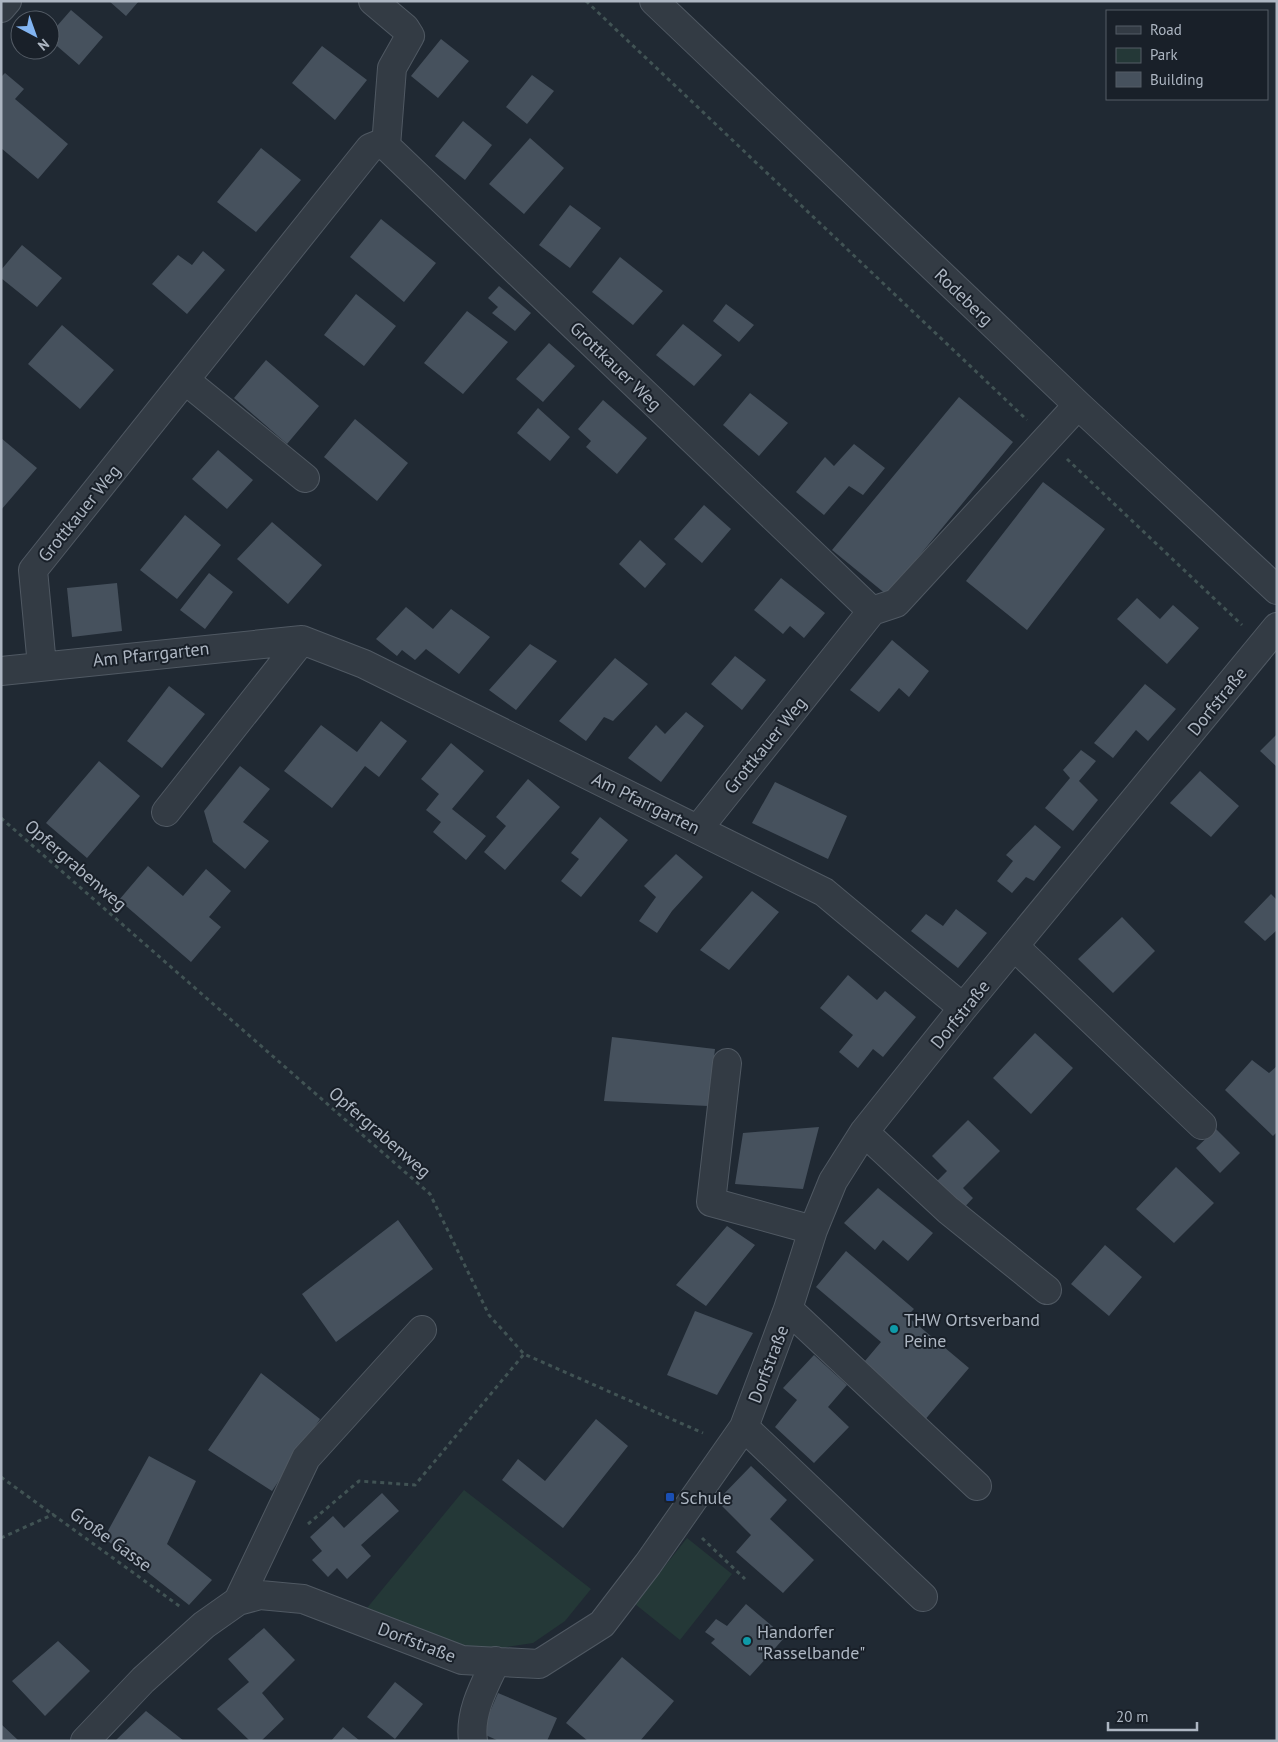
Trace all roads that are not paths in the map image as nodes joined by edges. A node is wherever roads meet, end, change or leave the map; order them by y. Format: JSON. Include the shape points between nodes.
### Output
{"nodes":[{"id":1,"x":7,"y":1,"type":"edge"},
{"id":2,"x":373,"y":1,"type":"edge"},
{"id":3,"x":654,"y":1,"type":"edge"},
{"id":4,"x":1,"y":8,"type":"edge"},
{"id":5,"x":386,"y":146,"type":"junction"},
{"id":6,"x":185,"y":380,"type":"junction"},
{"id":7,"x":1078,"y":406,"type":"junction"},
{"id":8,"x":305,"y":478,"type":"dead end"},
{"id":9,"x":1277,"y":590,"type":"edge"},
{"id":10,"x":872,"y":611,"type":"junction"},
{"id":11,"x":1270,"y":636,"type":"edge"},
{"id":12,"x":302,"y":640,"type":"junction"},
{"id":13,"x":42,"y":666,"type":"junction"},
{"id":14,"x":1,"y":671,"type":"edge"},
{"id":15,"x":166,"y":812,"type":"dead end"},
{"id":16,"x":698,"y":829,"type":"junction"},
{"id":17,"x":1015,"y":947,"type":"junction"},
{"id":18,"x":963,"y":1008,"type":"junction"},
{"id":19,"x":728,"y":1064,"type":"dead end"},
{"id":20,"x":1202,"y":1125,"type":"dead end"},
{"id":21,"x":864,"y":1132,"type":"junction"},
{"id":22,"x":813,"y":1230,"type":"junction"},
{"id":23,"x":1047,"y":1290,"type":"dead end"},
{"id":24,"x":788,"y":1309,"type":"junction"},
{"id":25,"x":422,"y":1330,"type":"dead end"},
{"id":26,"x":738,"y":1436,"type":"junction"},
{"id":27,"x":977,"y":1486,"type":"dead end"},
{"id":28,"x":923,"y":1597,"type":"dead end"},
{"id":29,"x":238,"y":1601,"type":"junction"},
{"id":30,"x":496,"y":1661,"type":"junction"},
{"id":31,"x":85,"y":1741,"type":"edge"},
{"id":32,"x":473,"y":1741,"type":"edge"}],
"edges":[{"from":1,"to":4,"type":"street"},
{"from":2,"to":5,"type":"street","via":[[410,36],[392,68]]},
{"from":3,"to":7,"type":"street","name":"Rodeberg"},
{"from":5,"to":6,"type":"street","name":"Grottkauer Weg","via":[[380,144],[370,148]]},
{"from":5,"to":10,"type":"street","name":"Grottkauer Weg"},
{"from":6,"to":8,"type":"street"},
{"from":6,"to":13,"type":"street","name":"Grottkauer Weg","via":[[33,570]]},
{"from":7,"to":9,"type":"street","name":"Rodeberg"},
{"from":7,"to":10,"type":"street","via":[[896,603]]},
{"from":10,"to":16,"type":"street","name":"Grottkauer Weg"},
{"from":11,"to":17,"type":"street","name":"Dorfstraße"},
{"from":12,"to":13,"type":"street","name":"Am Pfarrgarten"},
{"from":12,"to":15,"type":"street"},
{"from":12,"to":16,"type":"street","name":"Am Pfarrgarten","via":[[364,664]]},
{"from":13,"to":14,"type":"street","name":"Am Pfarrgarten"},
{"from":16,"to":18,"type":"street","name":"Am Pfarrgarten","via":[[824,892]]},
{"from":17,"to":18,"type":"street","name":"Dorfstraße"},
{"from":17,"to":20,"type":"street"},
{"from":18,"to":21,"type":"street","name":"Dorfstraße"},
{"from":19,"to":22,"type":"street","via":[[711,1202]]},
{"from":21,"to":22,"type":"street","name":"Dorfstraße","via":[[833,1181]]},
{"from":21,"to":23,"type":"street","via":[[948,1210]]},
{"from":22,"to":24,"type":"street","name":"Dorfstraße"},
{"from":24,"to":26,"type":"street","name":"Dorfstraße"},
{"from":24,"to":27,"type":"street"},
{"from":25,"to":29,"type":"street","via":[[306,1458]]},
{"from":26,"to":28,"type":"street"},
{"from":26,"to":30,"type":"street","name":"Dorfstraße","via":[[602,1624],[539,1664]]},
{"from":29,"to":30,"type":"street","name":"Dorfstraße","via":[[260,1595],[303,1599],[462,1660]]},
{"from":29,"to":31,"type":"street","name":"Dorfstraße","via":[[204,1625],[143,1680]]},
{"from":30,"to":32,"type":"street","via":[[478,1700]]}]}
